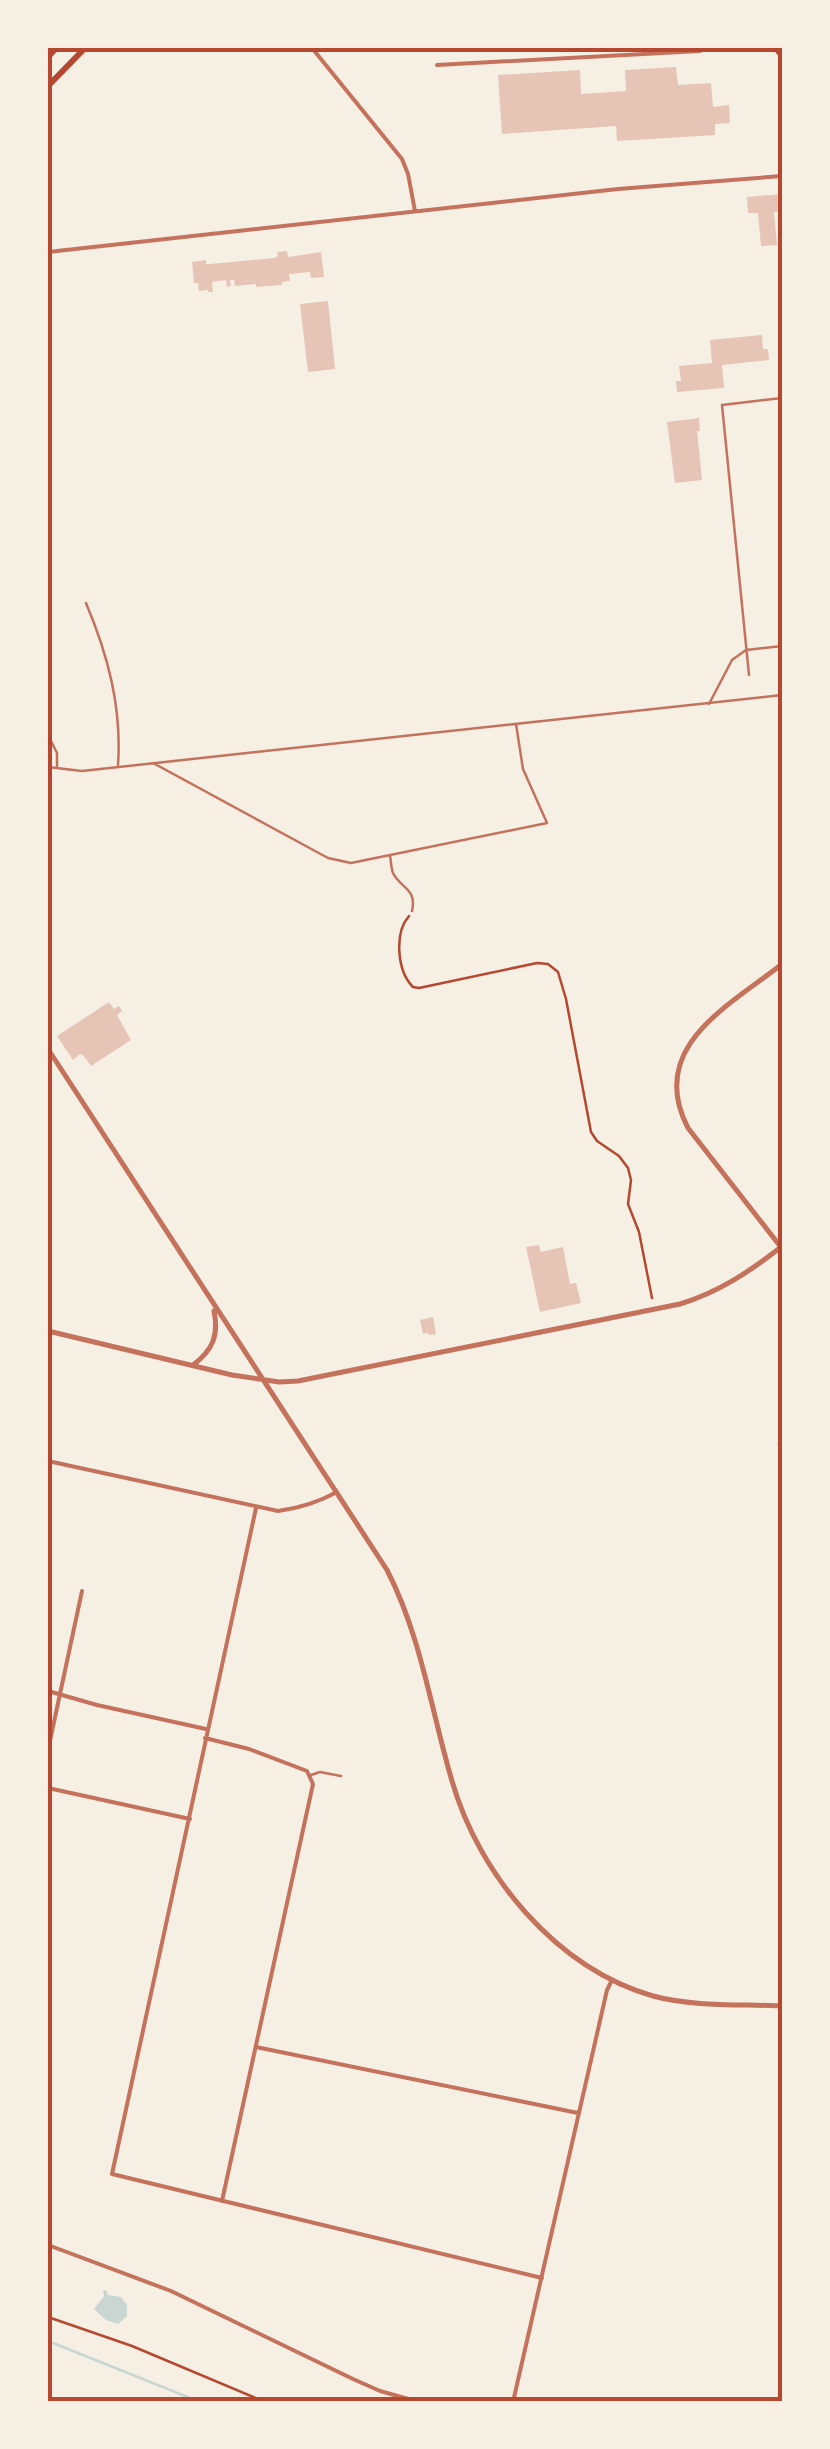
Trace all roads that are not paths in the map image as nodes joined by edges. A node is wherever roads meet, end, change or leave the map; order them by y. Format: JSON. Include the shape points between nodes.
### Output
{"nodes":[{"id":1,"x":56,"y":48,"type":"edge"},
{"id":2,"x":86,"y":48,"type":"edge"},
{"id":3,"x":312,"y":48,"type":"edge"},
{"id":4,"x":776,"y":48,"type":"edge"},
{"id":5,"x":700,"y":50,"type":"dead end"},
{"id":6,"x":782,"y":56,"type":"edge"},
{"id":7,"x":48,"y":57,"type":"edge"},
{"id":8,"x":437,"y":65,"type":"dead end"},
{"id":9,"x":48,"y":86,"type":"edge"},
{"id":10,"x":782,"y":176,"type":"edge"},
{"id":11,"x":415,"y":211,"type":"junction"},
{"id":12,"x":48,"y":252,"type":"edge"},
{"id":13,"x":782,"y":398,"type":"edge"},
{"id":14,"x":86,"y":602,"type":"dead end"},
{"id":15,"x":782,"y":646,"type":"edge"},
{"id":16,"x":746,"y":650,"type":"junction"},
{"id":17,"x":749,"y":675,"type":"dead end"},
{"id":18,"x":782,"y":695,"type":"edge"},
{"id":19,"x":709,"y":704,"type":"junction"},
{"id":20,"x":516,"y":724,"type":"junction"},
{"id":21,"x":48,"y":735,"type":"edge"},
{"id":22,"x":152,"y":762,"type":"junction"},
{"id":23,"x":118,"y":766,"type":"junction"},
{"id":24,"x":48,"y":768,"type":"edge"},
{"id":25,"x":57,"y":768,"type":"junction"},
{"id":26,"x":390,"y":855,"type":"junction"},
{"id":27,"x":412,"y":911,"type":"road end"},
{"id":28,"x":782,"y":964,"type":"edge"},
{"id":29,"x":48,"y":1049,"type":"edge"},
{"id":30,"x":782,"y":1248,"type":"edge"},
{"id":31,"x":214,"y":1308,"type":"junction"},
{"id":32,"x":48,"y":1331,"type":"edge"},
{"id":33,"x":193,"y":1364,"type":"junction"},
{"id":34,"x":264,"y":1380,"type":"junction"},
{"id":35,"x":48,"y":1460,"type":"edge"},
{"id":36,"x":337,"y":1492,"type":"junction"},
{"id":37,"x":256,"y":1508,"type":"junction"},
{"id":38,"x":82,"y":1590,"type":"dead end"},
{"id":39,"x":48,"y":1692,"type":"edge"},
{"id":40,"x":59,"y":1695,"type":"junction"},
{"id":41,"x":206,"y":1729,"type":"junction"},
{"id":42,"x":204,"y":1738,"type":"junction"},
{"id":43,"x":48,"y":1750,"type":"edge"},
{"id":44,"x":311,"y":1775,"type":"junction"},
{"id":45,"x":341,"y":1776,"type":"dead end"},
{"id":46,"x":48,"y":1788,"type":"edge"},
{"id":47,"x":190,"y":1819,"type":"junction"},
{"id":48,"x":612,"y":1980,"type":"junction"},
{"id":49,"x":782,"y":2006,"type":"edge"},
{"id":50,"x":256,"y":2047,"type":"junction"},
{"id":51,"x":578,"y":2112,"type":"junction"},
{"id":52,"x":222,"y":2201,"type":"junction"},
{"id":53,"x":48,"y":2244,"type":"edge"},
{"id":54,"x":542,"y":2278,"type":"junction"},
{"id":55,"x":418,"y":2402,"type":"edge"},
{"id":56,"x":513,"y":2402,"type":"edge"}],
"edges":[{"from":1,"to":7,"type":"main road"},
{"from":2,"to":9,"type":"main road"},
{"from":3,"to":11,"type":"street","via":[[402,160]]},
{"from":4,"to":6,"type":"main road"},
{"from":5,"to":8,"type":"street"},
{"from":10,"to":11,"type":"street"},
{"from":11,"to":12,"type":"street"},
{"from":13,"to":16,"type":"lane","via":[[722,405]]},
{"from":14,"to":23,"type":"lane","via":[[114,685]]},
{"from":15,"to":16,"type":"lane"},
{"from":16,"to":17,"type":"lane"},
{"from":16,"to":19,"type":"lane","via":[[732,660]]},
{"from":18,"to":19,"type":"lane"},
{"from":19,"to":20,"type":"lane"},
{"from":20,"to":22,"type":"lane"},
{"from":20,"to":26,"type":"lane","via":[[523,769],[547,823]]},
{"from":21,"to":25,"type":"lane"},
{"from":22,"to":23,"type":"lane"},
{"from":22,"to":26,"type":"lane","via":[[328,858],[351,863]]},
{"from":23,"to":25,"type":"lane"},
{"from":24,"to":25,"type":"lane"},
{"from":26,"to":27,"type":"lane","via":[[394,874],[412,896]]},
{"from":28,"to":30,"type":"street","via":[[694,1035],[677,1075],[688,1128]]},
{"from":29,"to":31,"type":"street"},
{"from":30,"to":34,"type":"street","via":[[705,1296],[668,1307],[298,1382]]},
{"from":31,"to":33,"type":"street","via":[[215,1337]]},
{"from":31,"to":34,"type":"street"},
{"from":32,"to":33,"type":"street"},
{"from":33,"to":34,"type":"street"},
{"from":34,"to":36,"type":"street"},
{"from":35,"to":37,"type":"street"},
{"from":36,"to":37,"type":"street","via":[[302,1508]]},
{"from":36,"to":48,"type":"street","via":[[408,1614],[452,1782],[484,1857],[544,1930]]},
{"from":37,"to":41,"type":"street"},
{"from":38,"to":40,"type":"street"},
{"from":39,"to":40,"type":"street"},
{"from":40,"to":41,"type":"street"},
{"from":40,"to":43,"type":"street"},
{"from":41,"to":42,"type":"street"},
{"from":42,"to":44,"type":"street"},
{"from":42,"to":47,"type":"street"},
{"from":44,"to":45,"type":"lane"},
{"from":44,"to":50,"type":"street"},
{"from":46,"to":47,"type":"street"},
{"from":47,"to":52,"type":"street","via":[[112,2174]]},
{"from":48,"to":49,"type":"street","via":[[685,2002]]},
{"from":48,"to":51,"type":"street"},
{"from":50,"to":51,"type":"street"},
{"from":50,"to":52,"type":"street"},
{"from":51,"to":54,"type":"street"},
{"from":52,"to":54,"type":"street"},
{"from":53,"to":55,"type":"street","via":[[171,2291],[352,2379]]},
{"from":54,"to":56,"type":"street"}]}
